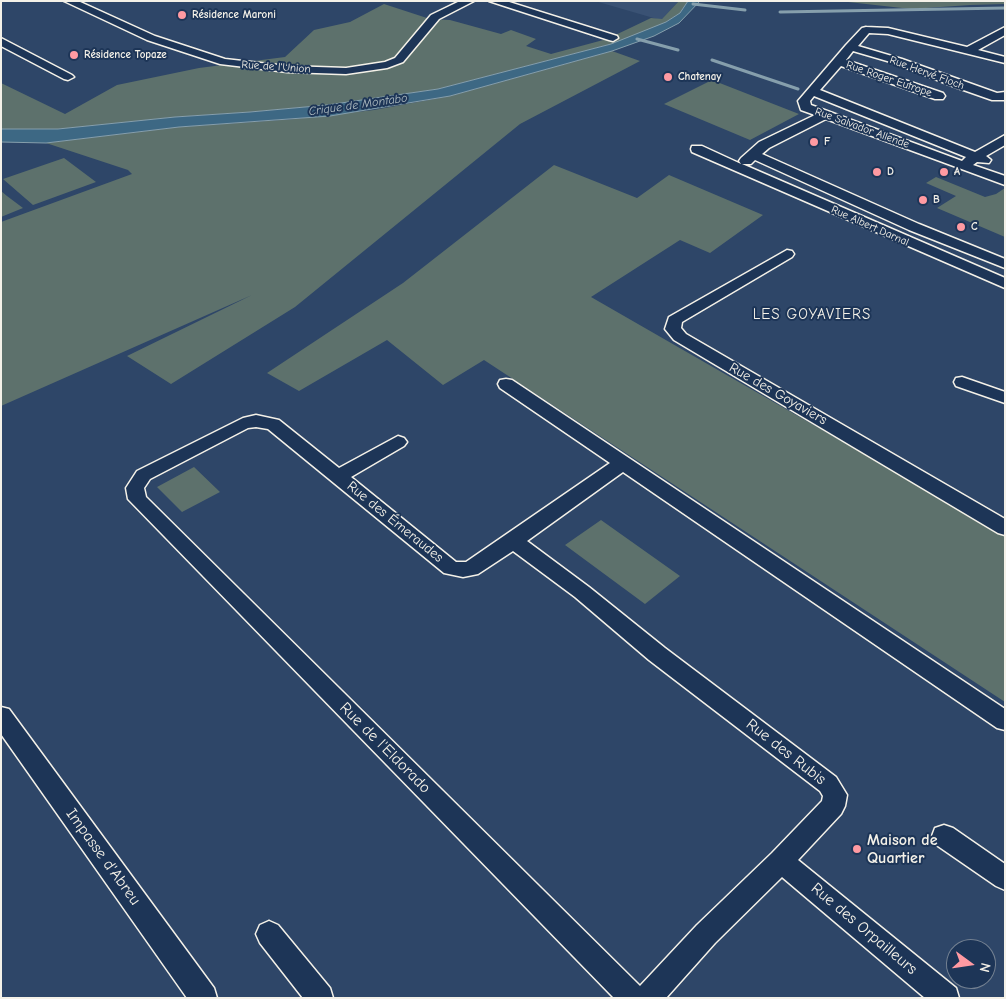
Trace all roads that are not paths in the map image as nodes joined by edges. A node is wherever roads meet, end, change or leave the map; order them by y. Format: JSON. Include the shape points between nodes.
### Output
{"nodes":[{"id":1,"x":69,"y":1,"type":"edge"},
{"id":2,"x":469,"y":1,"type":"edge"},
{"id":3,"x":494,"y":1,"type":"edge"},
{"id":4,"x":1005,"y":30,"type":"edge"},
{"id":5,"x":613,"y":38,"type":"dead end"},
{"id":6,"x":1,"y":41,"type":"edge"},
{"id":7,"x":850,"y":47,"type":"junction"},
{"id":8,"x":970,"y":50,"type":"junction"},
{"id":9,"x":1005,"y":60,"type":"edge"},
{"id":10,"x":838,"y":61,"type":"junction"},
{"id":11,"x":68,"y":77,"type":"dead end"},
{"id":12,"x":959,"y":85,"type":"junction"},
{"id":13,"x":814,"y":92,"type":"junction"},
{"id":14,"x":939,"y":96,"type":"junction"},
{"id":15,"x":1005,"y":96,"type":"edge"},
{"id":16,"x":927,"y":104,"type":"dead end"},
{"id":17,"x":825,"y":115,"type":"junction"},
{"id":18,"x":1005,"y":139,"type":"edge"},
{"id":19,"x":697,"y":149,"type":"dead end"},
{"id":20,"x":754,"y":155,"type":"junction"},
{"id":21,"x":976,"y":157,"type":"junction"},
{"id":22,"x":963,"y":166,"type":"junction"},
{"id":23,"x":736,"y":167,"type":"junction"},
{"id":24,"x":1005,"y":168,"type":"edge"},
{"id":25,"x":1005,"y":181,"type":"edge"},
{"id":26,"x":787,"y":254,"type":"dead end"},
{"id":27,"x":1005,"y":264,"type":"edge"},
{"id":28,"x":1005,"y":284,"type":"edge"},
{"id":29,"x":962,"y":382,"type":"dead end"},
{"id":30,"x":506,"y":384,"type":"dead end"},
{"id":31,"x":1005,"y":398,"type":"edge"},
{"id":32,"x":398,"y":442,"type":"dead end"},
{"id":33,"x":622,"y":464,"type":"junction"},
{"id":34,"x":338,"y":476,"type":"junction"},
{"id":35,"x":137,"y":499,"type":"joint"},
{"id":36,"x":1005,"y":528,"type":"edge"},
{"id":37,"x":513,"y":541,"type":"junction"},
{"id":38,"x":1,"y":716,"type":"edge"},
{"id":39,"x":1005,"y":721,"type":"edge"},
{"id":40,"x":944,"y":836,"type":"dead end"},
{"id":41,"x":781,"y":861,"type":"junction"},
{"id":42,"x":1005,"y":878,"type":"edge"},
{"id":43,"x":269,"y":934,"type":"dead end"},
{"id":44,"x":204,"y":998,"type":"edge"},
{"id":45,"x":320,"y":998,"type":"edge"},
{"id":46,"x":633,"y":998,"type":"edge"},
{"id":47,"x":647,"y":998,"type":"edge"},
{"id":48,"x":946,"y":998,"type":"edge"}],
"edges":[{"from":1,"to":2,"type":"street","name":"Rue de l'Union","via":[[151,38],[224,62],[346,71],[399,60],[436,18]]},
{"from":3,"to":5,"type":"street"},
{"from":4,"to":8,"type":"street"},
{"from":6,"to":11,"type":"street"},
{"from":7,"to":8,"type":"street","name":"Rue Salvador Allende","via":[[866,30],[877,29]]},
{"from":7,"to":10,"type":"street","name":"Rue Salvador Allende"},
{"from":7,"to":12,"type":"street","name":"Rue Hervé Floch","via":[[898,61]]},
{"from":8,"to":9,"type":"street","name":"Rue Salvador Allende"},
{"from":10,"to":13,"type":"street","name":"Rue Salvador Allende"},
{"from":10,"to":14,"type":"street","name":"Rue Roger Eutrope"},
{"from":12,"to":14,"type":"street"},
{"from":12,"to":15,"type":"street","name":"Rue Hervé Floch","via":[[996,97]]},
{"from":13,"to":17,"type":"street","name":"Rue Salvador Allende","via":[[804,101],[805,107]]},
{"from":13,"to":21,"type":"street"},
{"from":14,"to":16,"type":"street"},
{"from":17,"to":20,"type":"street","via":[[764,145]]},
{"from":17,"to":22,"type":"street","name":"Rue Salvador Allende"},
{"from":18,"to":21,"type":"street"},
{"from":19,"to":23,"type":"street","name":"Rue Albert Darnal"},
{"from":20,"to":23,"type":"street"},
{"from":20,"to":27,"type":"street","name":"Rue Albert Darnal"},
{"from":21,"to":22,"type":"street"},
{"from":21,"to":24,"type":"street"},
{"from":22,"to":25,"type":"street","name":"Rue Salvador Allende"},
{"from":23,"to":28,"type":"street","name":"Rue Albert Darnal"},
{"from":26,"to":36,"type":"street","name":"Rue des Goyaviers","via":[[675,320],[673,329],[680,337]]},
{"from":29,"to":31,"type":"street"},
{"from":30,"to":33,"type":"street"},
{"from":32,"to":34,"type":"street"},
{"from":33,"to":37,"type":"street","name":"Rue des Émeraudes"},
{"from":33,"to":39,"type":"street"},
{"from":34,"to":35,"type":"street","name":"Rue des Émeraudes","via":[[273,424],[256,421],[242,424],[143,475],[135,488]]},
{"from":34,"to":37,"type":"street","name":"Rue des Émeraudes","via":[[451,568],[471,569]]},
{"from":35,"to":46,"type":"street","name":"Rue de l'Eldorado"},
{"from":37,"to":41,"type":"street","name":"Rue des Rubis","via":[[828,784],[835,795],[833,806]]},
{"from":38,"to":44,"type":"street","name":"Impasse d'Abreu"},
{"from":40,"to":42,"type":"street"},
{"from":41,"to":47,"type":"street","name":"Rue des Rubis","via":[[706,934]]},
{"from":41,"to":48,"type":"street","name":"Rue des Orpailleurs"},
{"from":43,"to":45,"type":"street"}]}
